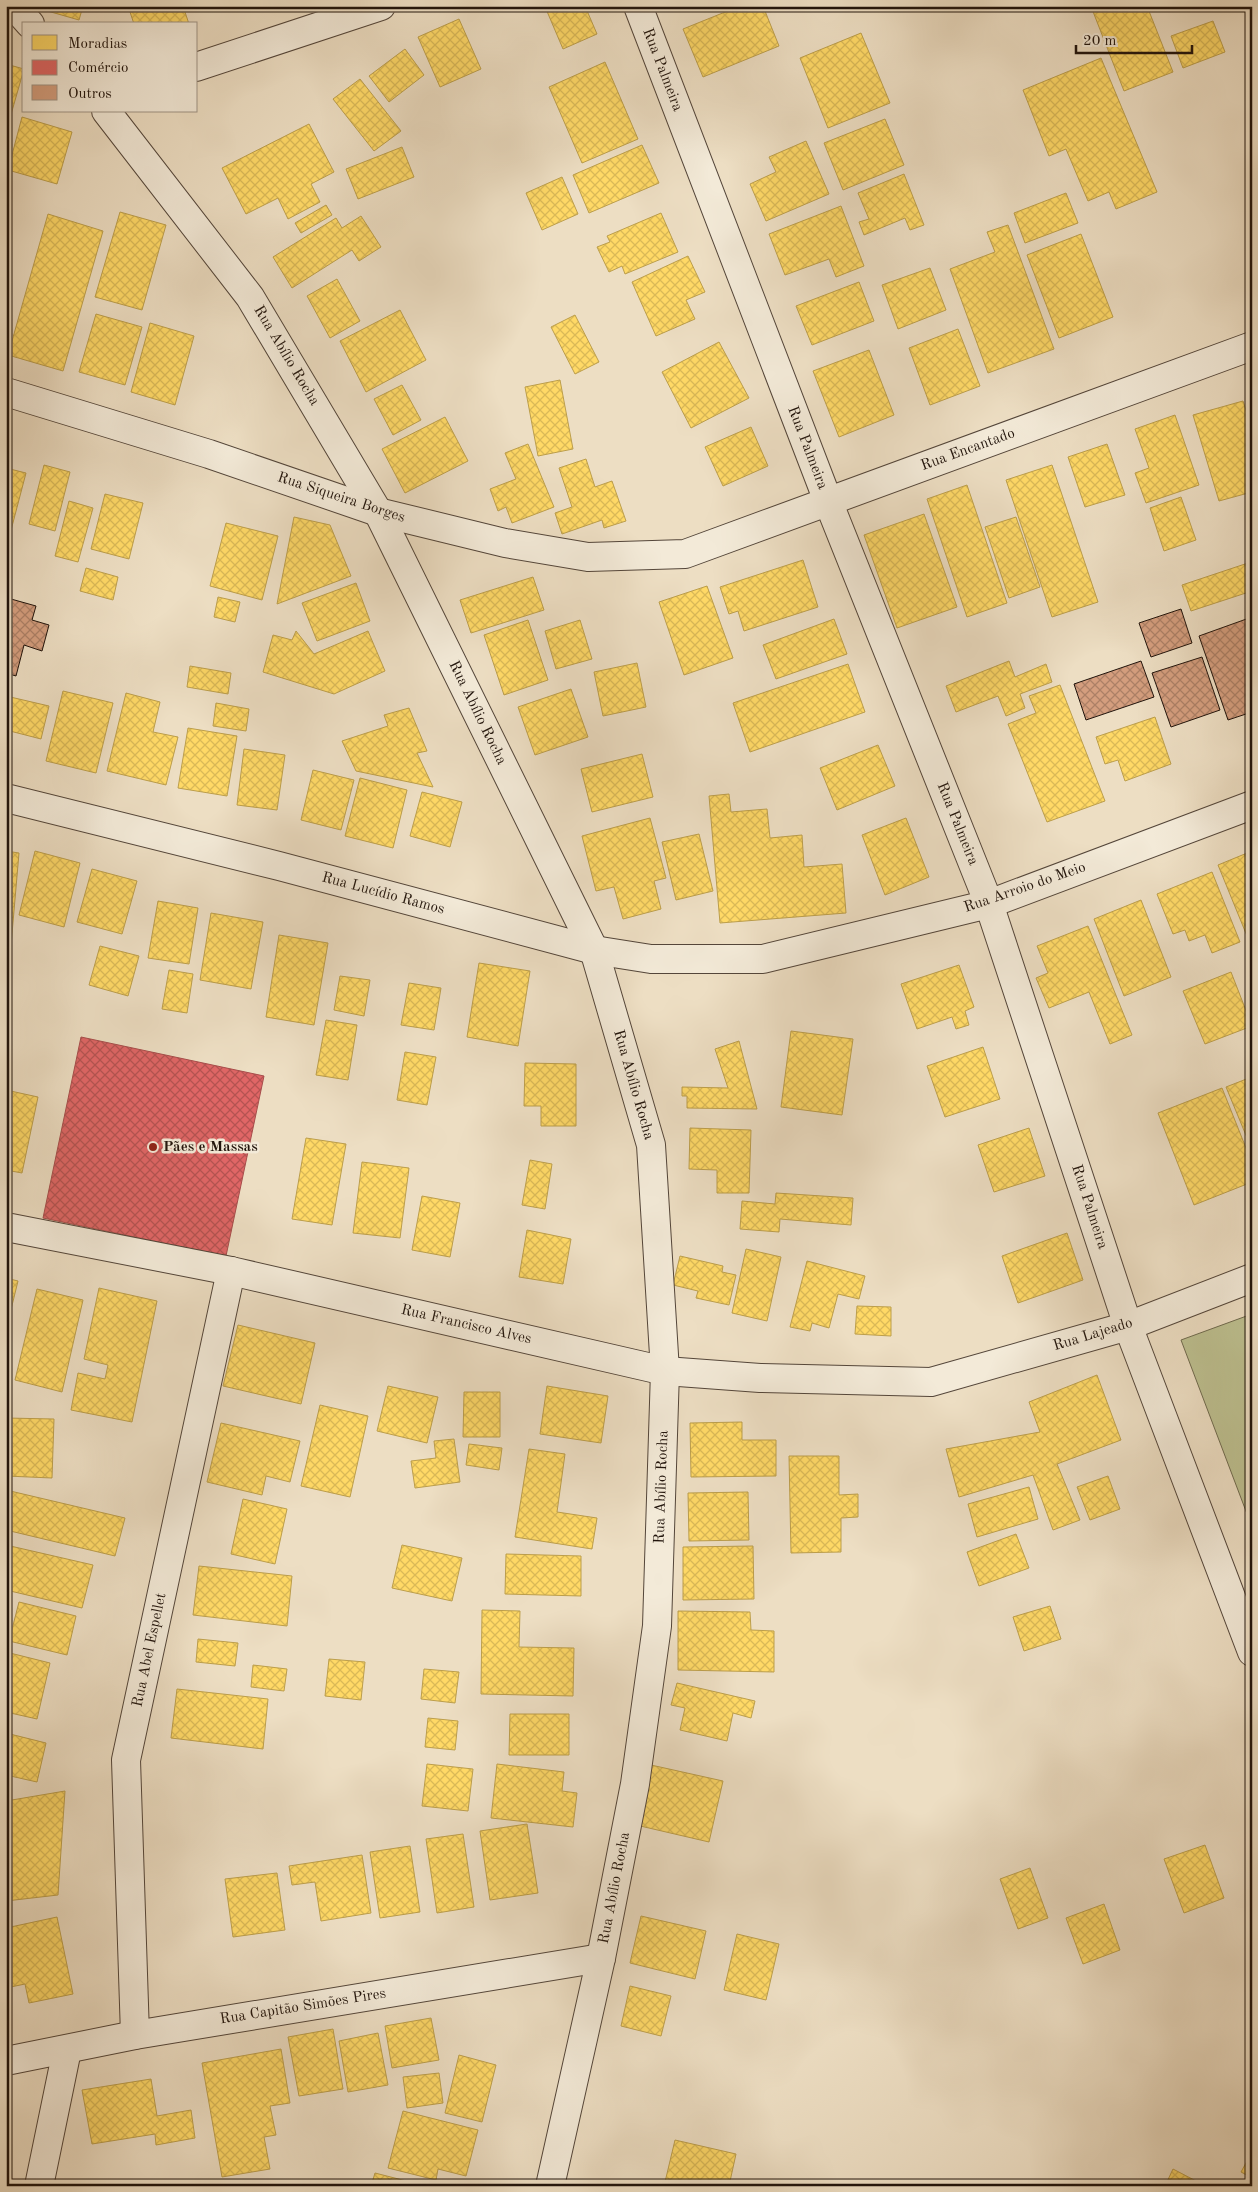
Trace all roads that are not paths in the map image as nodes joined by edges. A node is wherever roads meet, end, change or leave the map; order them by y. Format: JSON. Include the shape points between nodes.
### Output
{"nodes":[{"id":1,"x":14,"y":6,"type":"edge"},
{"id":2,"x":381,"y":6,"type":"edge"},
{"id":3,"x":638,"y":6,"type":"edge"},
{"id":4,"x":28,"y":22,"type":"edge"},
{"id":5,"x":198,"y":66,"type":"edge"},
{"id":6,"x":107,"y":112,"type":"edge"},
{"id":7,"x":1252,"y":346,"type":"edge"},
{"id":8,"x":6,"y":392,"type":"edge"},
{"id":9,"x":828,"y":501,"type":"junction"},
{"id":10,"x":378,"y":512,"type":"junction"},
{"id":11,"x":685,"y":554,"type":"joint"},
{"id":12,"x":6,"y":798,"type":"edge"},
{"id":13,"x":1252,"y":805,"type":"edge"},
{"id":14,"x":989,"y":904,"type":"junction"},
{"id":15,"x":594,"y":950,"type":"junction"},
{"id":16,"x":763,"y":960,"type":"joint"},
{"id":17,"x":6,"y":1227,"type":"edge"},
{"id":18,"x":231,"y":1271,"type":"junction"},
{"id":19,"x":1252,"y":1278,"type":"edge"},
{"id":20,"x":1128,"y":1326,"type":"junction"},
{"id":21,"x":665,"y":1371,"type":"junction"},
{"id":22,"x":931,"y":1382,"type":"joint"},
{"id":23,"x":1252,"y":1652,"type":"edge"},
{"id":24,"x":601,"y":1958,"type":"junction"},
{"id":25,"x":135,"y":2035,"type":"junction"},
{"id":26,"x":67,"y":2050,"type":"junction"},
{"id":27,"x":6,"y":2061,"type":"edge"},
{"id":28,"x":39,"y":2186,"type":"edge"},
{"id":29,"x":550,"y":2186,"type":"edge"}],
"edges":[{"from":1,"to":4,"type":"street"},
{"from":2,"to":5,"type":"street"},
{"from":3,"to":9,"type":"street","name":"Rua Palmeira"},
{"from":6,"to":10,"type":"street","name":"Rua Abílio Rocha","via":[[250,296]]},
{"from":7,"to":9,"type":"street","name":"Rua Encantado"},
{"from":8,"to":10,"type":"street","name":"Rua Siqueira Borges","via":[[209,454]]},
{"from":9,"to":11,"type":"street","name":"Rua Encantado"},
{"from":9,"to":14,"type":"street","name":"Rua Palmeira"},
{"from":10,"to":11,"type":"street","name":"Rua Siqueira Borges","via":[[505,543],[588,557]]},
{"from":10,"to":15,"type":"street","name":"Rua Abílio Rocha"},
{"from":12,"to":15,"type":"street","name":"Rua Lucídio Ramos"},
{"from":13,"to":14,"type":"street","name":"Rua Arroio do Meio"},
{"from":14,"to":16,"type":"street","name":"Rua Arroio do Meio"},
{"from":14,"to":20,"type":"street","name":"Rua Palmeira"},
{"from":15,"to":16,"type":"street","name":"Rua Lucídio Ramos","via":[[651,959]]},
{"from":15,"to":21,"type":"street","name":"Rua Abílio Rocha","via":[[651,1145]]},
{"from":17,"to":18,"type":"street","name":"Rua Francisco Alves"},
{"from":18,"to":21,"type":"street","name":"Rua Francisco Alves"},
{"from":18,"to":25,"type":"street","name":"Rua Abel Espellet","via":[[126,1760]]},
{"from":19,"to":20,"type":"street","name":"Rua Lajeado"},
{"from":20,"to":22,"type":"street","name":"Rua Lajeado"},
{"from":20,"to":23,"type":"street","name":"Rua Palmeira"},
{"from":21,"to":22,"type":"street","name":"Rua Francisco Alves","via":[[760,1378]]},
{"from":21,"to":24,"type":"street","name":"Rua Abílio Rocha","via":[[657,1626],[635,1784]]},
{"from":24,"to":25,"type":"street","name":"Rua Capitão Simões Pires"},
{"from":24,"to":29,"type":"street","name":"Rua Abílio Rocha"},
{"from":25,"to":26,"type":"street","name":"Rua Capitão Simões Pires"},
{"from":26,"to":27,"type":"street","name":"Rua Capitão Simões Pires"},
{"from":26,"to":28,"type":"street"}]}
